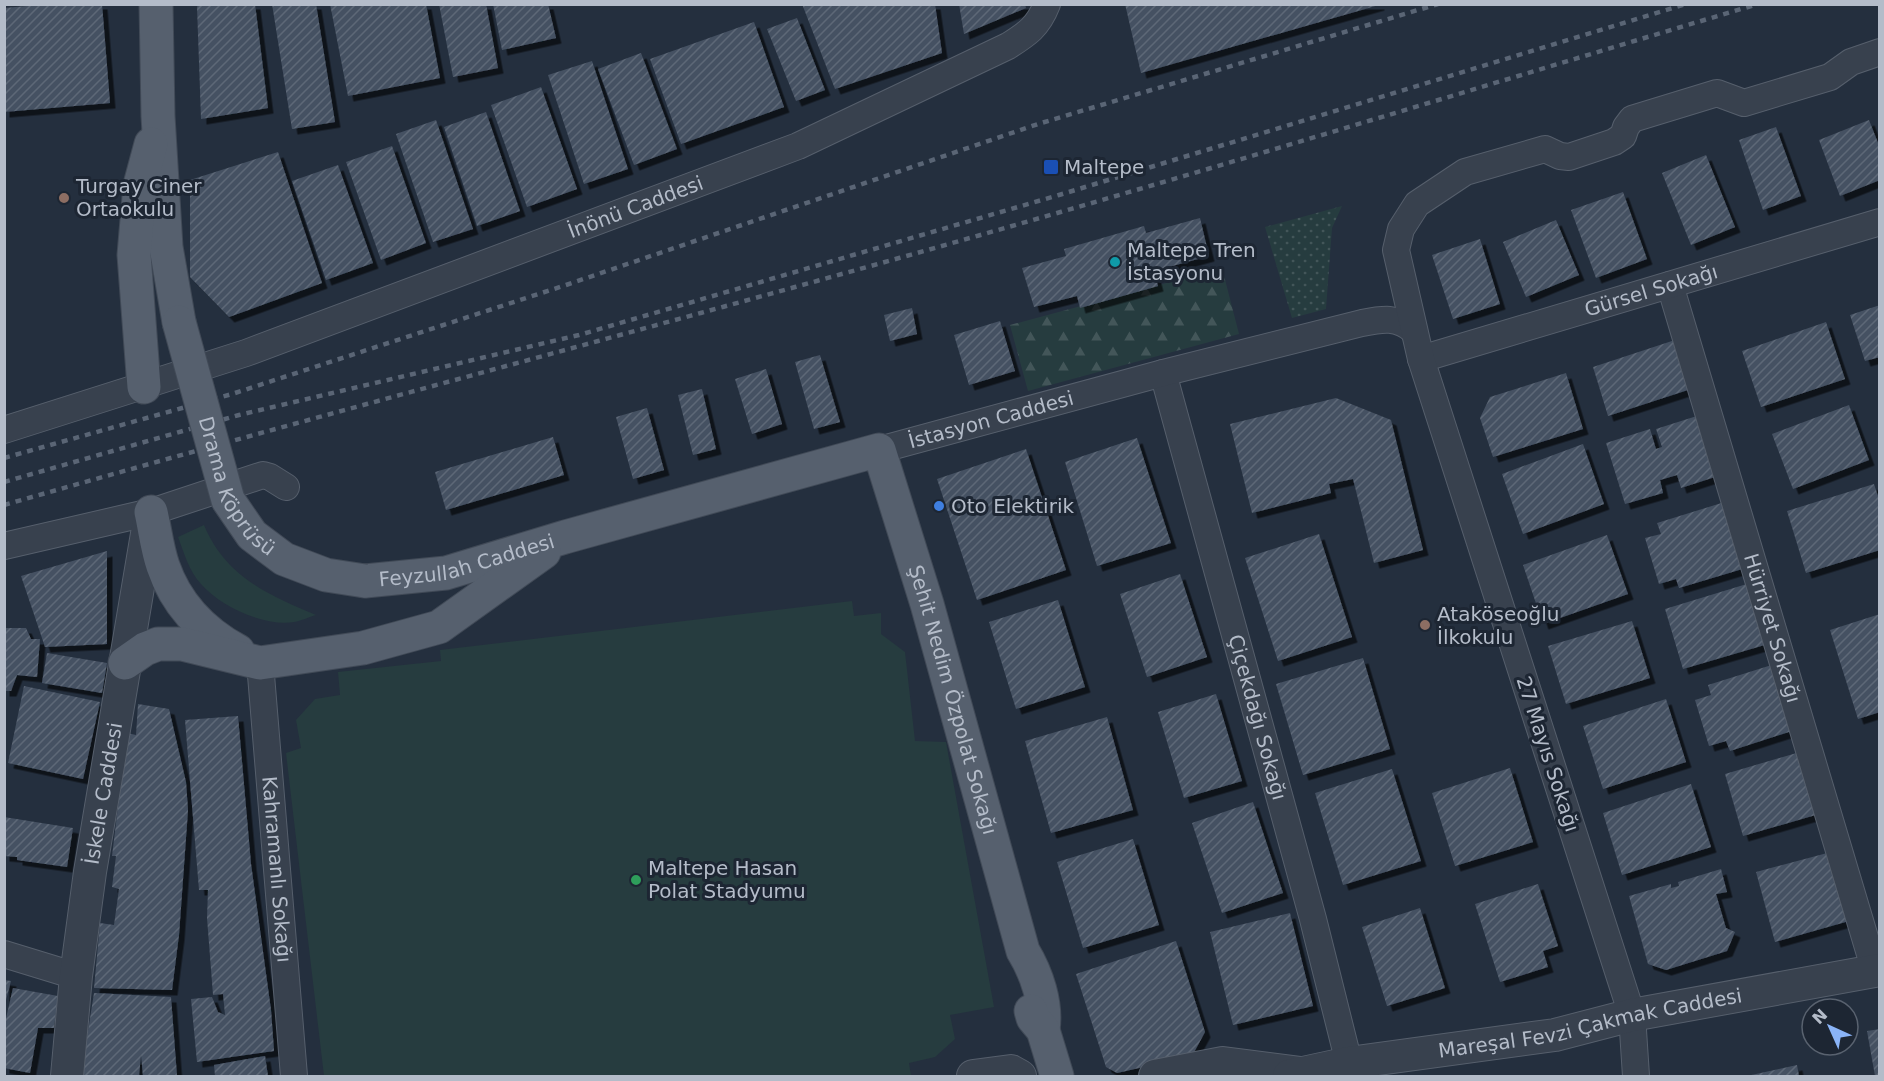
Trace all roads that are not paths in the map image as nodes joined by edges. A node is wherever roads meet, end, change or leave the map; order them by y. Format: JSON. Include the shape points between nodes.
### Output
{"nodes":[{"id":1,"x":156,"y":4,"type":"edge"},
{"id":2,"x":1047,"y":4,"type":"edge"},
{"id":3,"x":1880,"y":52,"type":"edge"},
{"id":4,"x":158,"y":116,"type":"junction"},
{"id":5,"x":1880,"y":222,"type":"edge"},
{"id":6,"x":1670,"y":285,"type":"junction"},
{"id":7,"x":1414,"y":331,"type":"junction"},
{"id":8,"x":1421,"y":359,"type":"junction"},
{"id":9,"x":1163,"y":373,"type":"junction"},
{"id":10,"x":144,"y":387,"type":"junction"},
{"id":11,"x":4,"y":430,"type":"edge"},
{"id":12,"x":879,"y":450,"type":"junction"},
{"id":13,"x":286,"y":487,"type":"dead end"},
{"id":14,"x":151,"y":512,"type":"junction"},
{"id":15,"x":565,"y":537,"type":"junction"},
{"id":16,"x":4,"y":546,"type":"edge"},
{"id":17,"x":365,"y":581,"type":"joint"},
{"id":18,"x":125,"y":663,"type":"junction"},
{"id":19,"x":260,"y":663,"type":"junction"},
{"id":20,"x":4,"y":954,"type":"edge"},
{"id":21,"x":1877,"y":970,"type":"edge"},
{"id":22,"x":76,"y":976,"type":"junction"},
{"id":23,"x":1632,"y":1015,"type":"junction"},
{"id":24,"x":1349,"y":1063,"type":"junction"},
{"id":25,"x":1295,"y":1075,"type":"edge"},
{"id":26,"x":67,"y":1077,"type":"edge"},
{"id":27,"x":294,"y":1077,"type":"edge"},
{"id":28,"x":973,"y":1077,"type":"edge"},
{"id":29,"x":1020,"y":1077,"type":"edge"},
{"id":30,"x":1057,"y":1077,"type":"edge"},
{"id":31,"x":1155,"y":1077,"type":"edge"},
{"id":32,"x":1636,"y":1077,"type":"edge"}],
"edges":[{"from":1,"to":4,"type":"main road"},
{"from":2,"to":10,"type":"street","name":"İnönü Caddesi","via":[[1034,27],[1008,46],[798,146],[246,354]]},
{"from":3,"to":7,"type":"street","name":"27 Mayıs Sokağı","via":[[1851,62],[1830,77],[1744,103],[1717,93],[1632,119],[1623,136],[1614,142],[1569,157],[1545,149],[1466,172],[1417,204],[1401,229],[1396,250]]},
{"from":4,"to":10,"type":"main road","via":[[140,184],[134,255]]},
{"from":4,"to":17,"type":"main road","name":"Drama Köprüsü","bridge":true,"via":[[166,247],[179,322],[228,500],[252,535],[284,559],[326,575]]},
{"from":5,"to":6,"type":"street","name":"Gürsel Sokağı"},
{"from":6,"to":8,"type":"street","name":"Gürsel Sokağı"},
{"from":6,"to":21,"type":"street","name":"Hürriyet Sokağı"},
{"from":7,"to":8,"type":"street","name":"27 Mayıs Sokağı"},
{"from":7,"to":9,"type":"street","name":"İstasyon Caddesi","via":[[1406,323],[1380,320]]},
{"from":8,"to":23,"type":"street","name":"27 Mayıs Sokağı"},
{"from":9,"to":12,"type":"street","name":"İstasyon Caddesi"},
{"from":9,"to":24,"type":"street","name":"Çiçekdağı Sokağı"},
{"from":10,"to":11,"type":"street","name":"İnönü Caddesi"},
{"from":12,"to":15,"type":"main road","name":"İstasyon Caddesi"},
{"from":12,"to":30,"type":"main road","name":"Şehit Nedim Özpolat Sokağı","via":[[927,604],[1023,951],[1020,965],[1033,1018],[1043,1030]]},
{"from":13,"to":14,"type":"street","via":[[263,475]]},
{"from":14,"to":16,"type":"street"},
{"from":14,"to":18,"type":"street","name":"İskele Caddesi"},
{"from":14,"to":19,"type":"main road","via":[[163,566],[175,592],[197,622]]},
{"from":15,"to":17,"type":"main road","name":"Feyzullah Caddesi","via":[[446,573]]},
{"from":15,"to":19,"type":"main road","via":[[440,627],[363,648]]},
{"from":18,"to":19,"type":"main road","via":[[159,644],[182,644]]},
{"from":18,"to":22,"type":"street","name":"İskele Caddesi"},
{"from":19,"to":27,"type":"street","name":"Kahramanlı Sokağı"},
{"from":20,"to":22,"type":"street"},
{"from":21,"to":23,"type":"street","name":"Mareşal Fevzi Çakmak Caddesi"},
{"from":22,"to":26,"type":"street","name":"İskele Caddesi"},
{"from":23,"to":24,"type":"street","name":"Mareşal Fevzi Çakmak Caddesi","via":[[1555,1035]]},
{"from":23,"to":32,"type":"street","name":"27 Mayıs Sokağı"},
{"from":24,"to":25,"type":"street","name":"Mareşal Fevzi Çakmak Caddesi"},
{"from":25,"to":31,"type":"street","name":"Mareşal Fevzi Çakmak Caddesi","via":[[1223,1063]]},
{"from":28,"to":29,"type":"street","via":[[1011,1071]]}]}
